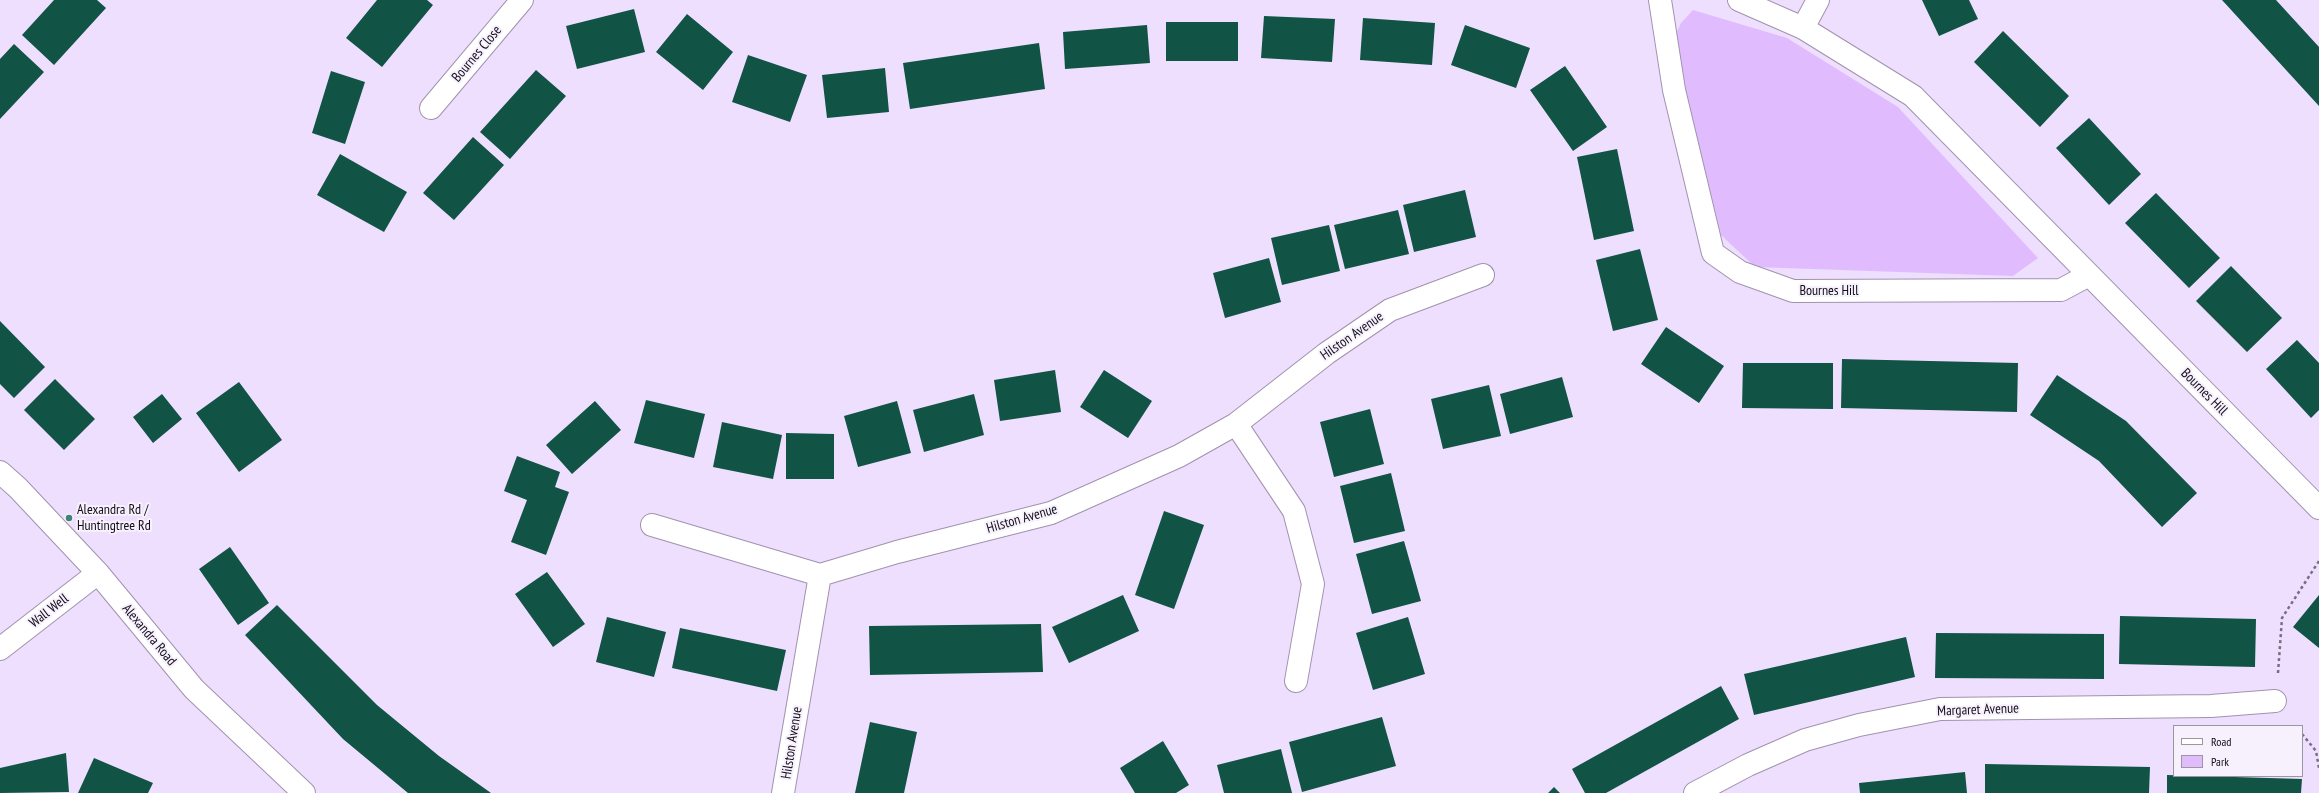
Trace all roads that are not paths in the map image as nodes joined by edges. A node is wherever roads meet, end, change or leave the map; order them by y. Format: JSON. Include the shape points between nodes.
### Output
{"nodes":[{"id":1,"x":522,"y":0,"type":"edge"},
{"id":2,"x":1660,"y":0,"type":"edge"},
{"id":3,"x":1739,"y":0,"type":"edge"},
{"id":4,"x":1818,"y":0,"type":"edge"},
{"id":5,"x":1803,"y":28,"type":"junction"},
{"id":6,"x":431,"y":108,"type":"dead end"},
{"id":7,"x":2089,"y":275,"type":"junction"},
{"id":8,"x":1483,"y":276,"type":"dead end"},
{"id":9,"x":1236,"y":424,"type":"junction"},
{"id":10,"x":0,"y":472,"type":"edge"},
{"id":11,"x":2319,"y":508,"type":"edge"},
{"id":12,"x":652,"y":525,"type":"dead end"},
{"id":13,"x":98,"y":573,"type":"junction"},
{"id":14,"x":820,"y":575,"type":"junction"},
{"id":15,"x":0,"y":649,"type":"edge"},
{"id":16,"x":1296,"y":681,"type":"dead end"},
{"id":17,"x":2275,"y":701,"type":"road end"},
{"id":18,"x":304,"y":793,"type":"edge"},
{"id":19,"x":783,"y":793,"type":"edge"},
{"id":20,"x":1695,"y":793,"type":"edge"}],
"edges":[{"from":1,"to":6,"type":"street","name":"Bournes Close"},
{"from":2,"to":7,"type":"street","name":"Bournes Hill","via":[[1674,90],[1713,253],[1740,272],[1793,291],[2061,290]]},
{"from":3,"to":5,"type":"street","name":"Bournes Hill"},
{"from":4,"to":5,"type":"street"},
{"from":5,"to":7,"type":"street","name":"Bournes Hill","via":[[1913,96]]},
{"from":7,"to":11,"type":"street","name":"Bournes Hill"},
{"from":8,"to":9,"type":"street","name":"Hilston Avenue","via":[[1390,310],[1327,353]]},
{"from":9,"to":14,"type":"street","name":"Hilston Avenue","via":[[1179,456],[1050,513],[897,552]]},
{"from":9,"to":16,"type":"street","via":[[1294,511],[1313,584]]},
{"from":10,"to":13,"type":"street","name":"Alexandra Road"},
{"from":12,"to":14,"type":"street"},
{"from":13,"to":15,"type":"street","name":"Wall Well"},
{"from":13,"to":18,"type":"street","name":"Alexandra Road","via":[[194,688]]},
{"from":14,"to":19,"type":"street","name":"Hilston Avenue"},
{"from":17,"to":20,"type":"street","name":"Margaret Avenue","via":[[2211,706],[1940,709],[1859,725],[1804,740],[1748,765]]}]}
